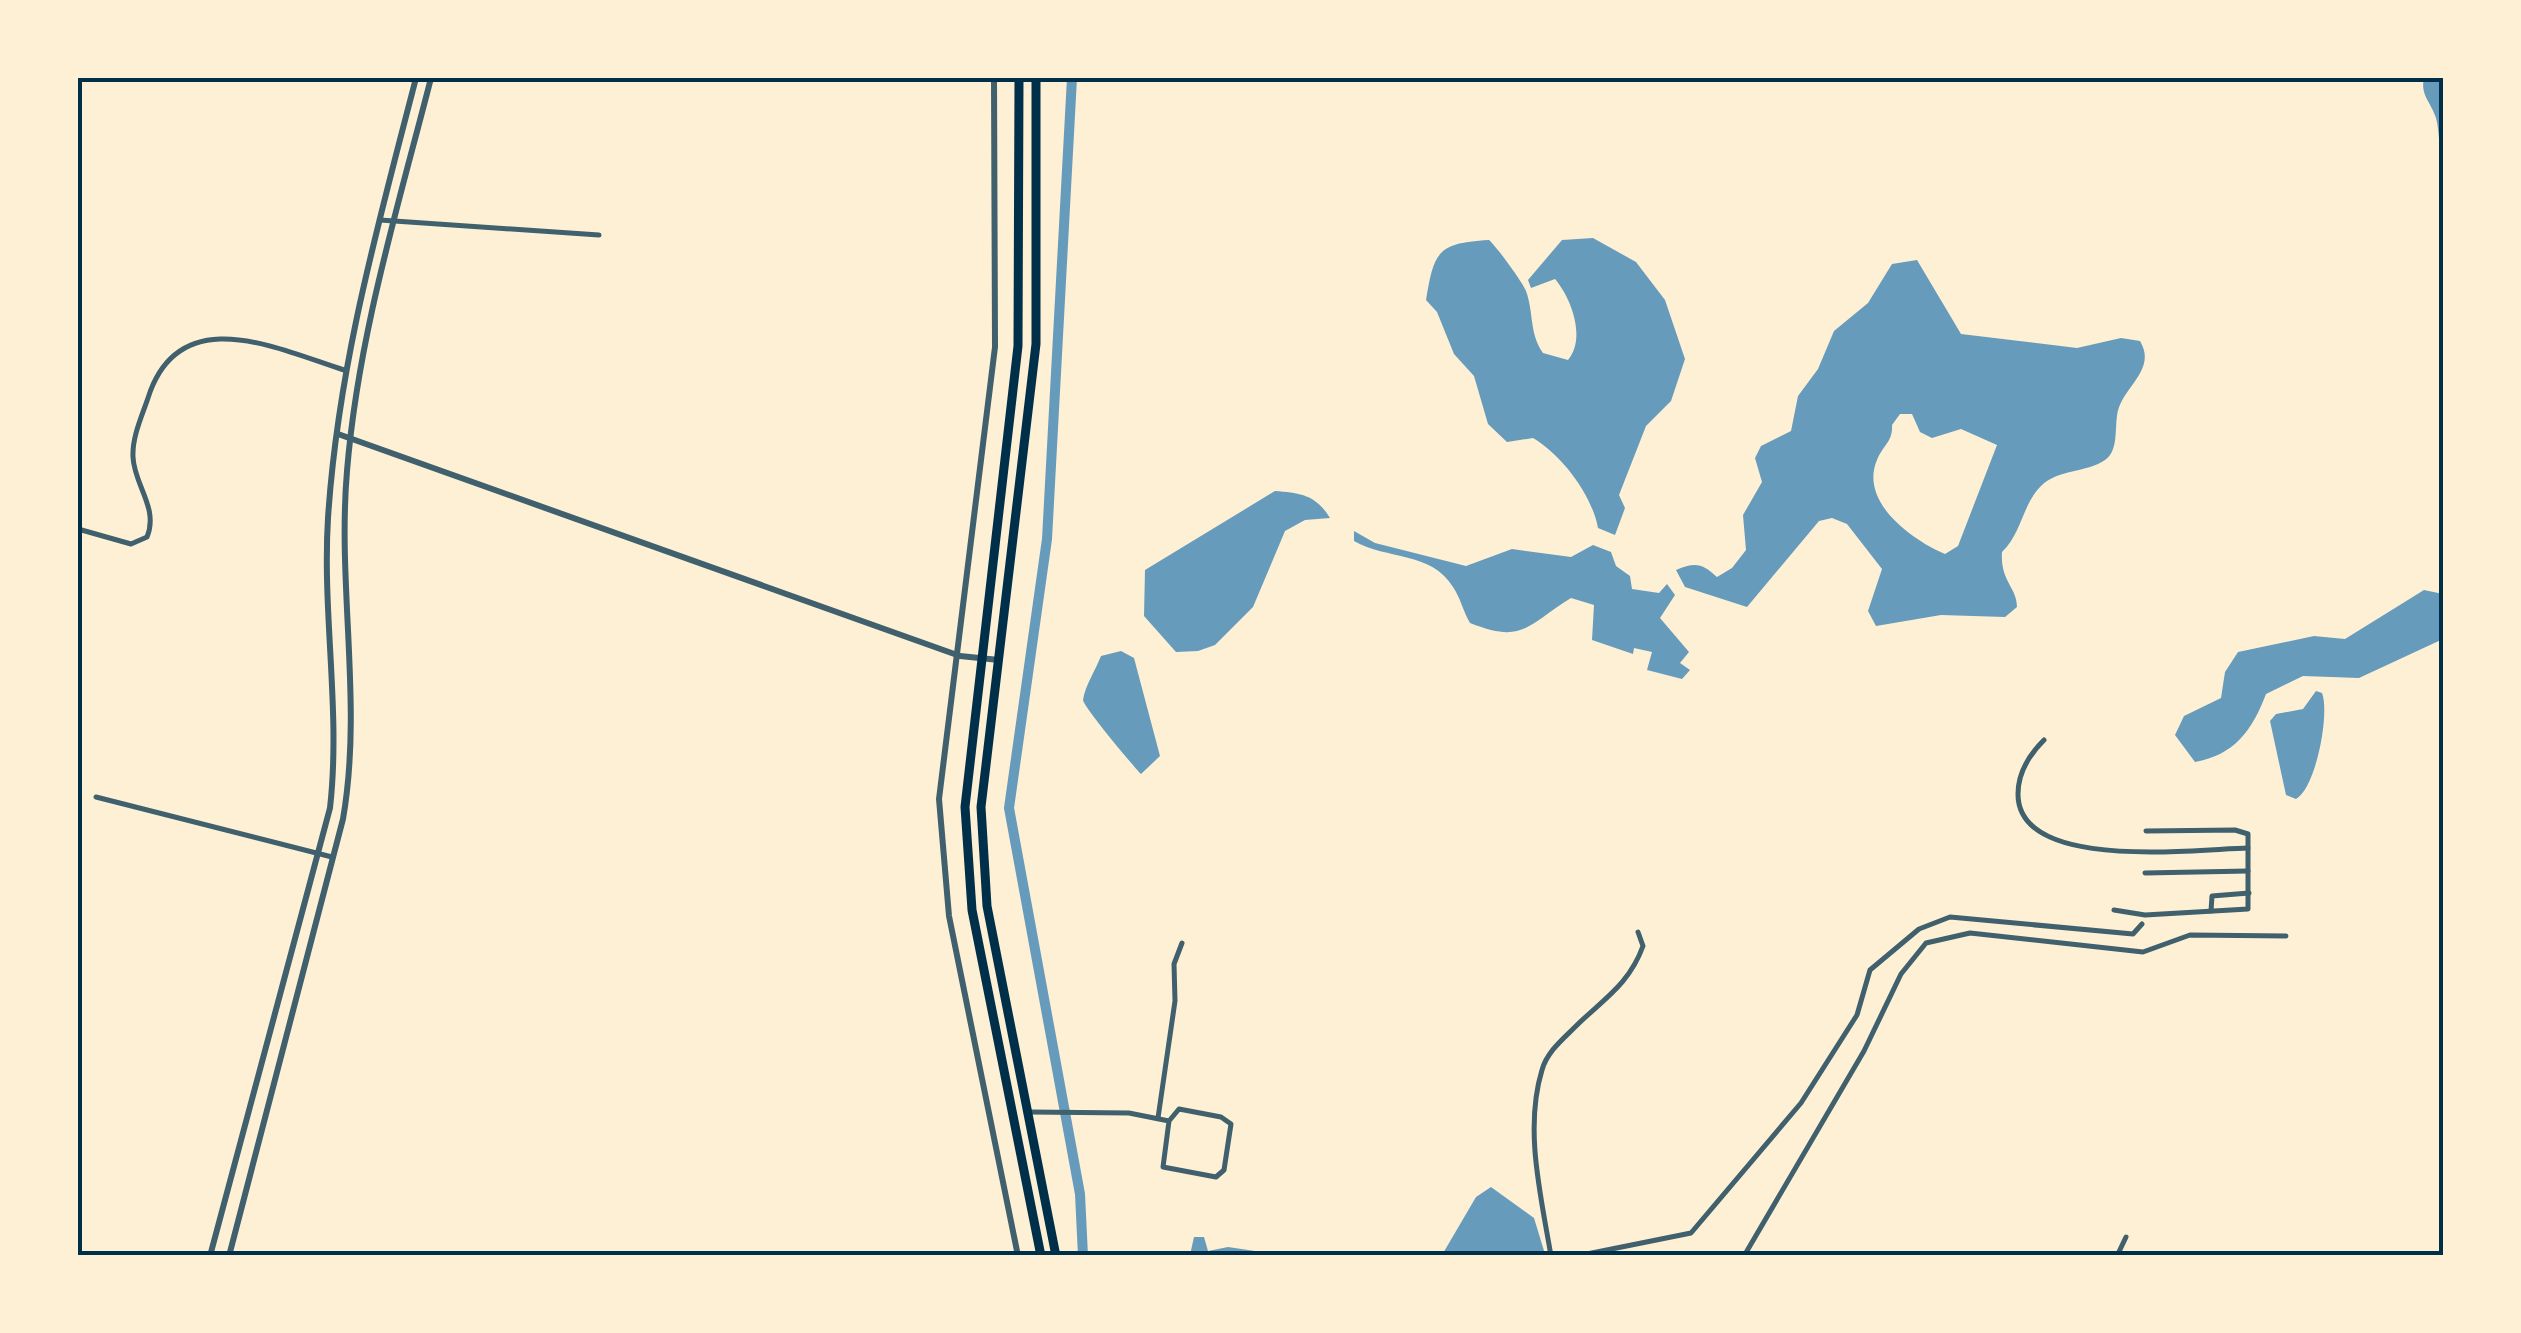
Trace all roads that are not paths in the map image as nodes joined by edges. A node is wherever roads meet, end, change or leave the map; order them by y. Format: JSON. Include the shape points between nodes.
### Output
{"nodes":[{"id":1,"x":416,"y":78,"type":"edge"},
{"id":2,"x":431,"y":78,"type":"edge"},
{"id":3,"x":994,"y":78,"type":"edge"},
{"id":4,"x":1019,"y":78,"type":"edge"},
{"id":5,"x":1036,"y":78,"type":"edge"},
{"id":6,"x":380,"y":220,"type":"junction"},
{"id":7,"x":394,"y":220,"type":"junction"},
{"id":8,"x":599,"y":234,"type":"dead end"},
{"id":9,"x":344,"y":370,"type":"junction"},
{"id":10,"x":338,"y":434,"type":"junction"},
{"id":11,"x":351,"y":438,"type":"junction"},
{"id":12,"x":78,"y":529,"type":"edge"},
{"id":13,"x":960,"y":656,"type":"junction"},
{"id":14,"x":981,"y":658,"type":"junction"},
{"id":15,"x":1000,"y":660,"type":"junction"},
{"id":16,"x":2044,"y":740,"type":"dead end"},
{"id":17,"x":966,"y":782,"type":"junction"},
{"id":18,"x":982,"y":783,"type":"junction"},
{"id":19,"x":96,"y":797,"type":"dead end"},
{"id":20,"x":2146,"y":831,"type":"dead end"},
{"id":21,"x":2248,"y":848,"type":"junction"},
{"id":22,"x":318,"y":854,"type":"junction"},
{"id":23,"x":335,"y":858,"type":"junction"},
{"id":24,"x":2248,"y":870,"type":"junction"},
{"id":25,"x":2144,"y":873,"type":"dead end"},
{"id":26,"x":2249,"y":893,"type":"junction"},
{"id":27,"x":2114,"y":910,"type":"dead end"},
{"id":28,"x":2211,"y":911,"type":"junction"},
{"id":29,"x":2142,"y":924,"type":"dead end"},
{"id":30,"x":1638,"y":932,"type":"dead end"},
{"id":31,"x":2286,"y":936,"type":"dead end"},
{"id":32,"x":1182,"y":944,"type":"dead end"},
{"id":33,"x":1036,"y":1112,"type":"junction"},
{"id":34,"x":1158,"y":1119,"type":"junction"},
{"id":35,"x":1169,"y":1121,"type":"junction"},
{"id":36,"x":2126,"y":1237,"type":"dead end"},
{"id":37,"x":210,"y":1256,"type":"edge"},
{"id":38,"x":229,"y":1256,"type":"edge"},
{"id":39,"x":1018,"y":1256,"type":"edge"},
{"id":40,"x":1041,"y":1256,"type":"edge"},
{"id":41,"x":1056,"y":1256,"type":"edge"},
{"id":42,"x":1551,"y":1256,"type":"edge"},
{"id":43,"x":1577,"y":1256,"type":"edge"},
{"id":44,"x":1744,"y":1256,"type":"edge"},
{"id":45,"x":2116,"y":1256,"type":"edge"}],
"edges":[{"from":1,"to":6,"type":"street"},
{"from":2,"to":7,"type":"street"},
{"from":3,"to":13,"type":"street","via":[[995,347]]},
{"from":4,"to":14,"type":"main road","via":[[1018,346]]},
{"from":5,"to":15,"type":"main road","via":[[1036,344]]},
{"from":6,"to":7,"type":"street"},
{"from":6,"to":9,"type":"street"},
{"from":7,"to":8,"type":"street"},
{"from":7,"to":11,"type":"street","via":[[368,321]]},
{"from":9,"to":10,"type":"street"},
{"from":9,"to":12,"type":"street","via":[[241,338],[217,335],[198,342],[153,382],[134,440],[134,469],[152,516],[148,537],[131,544]]},
{"from":10,"to":11,"type":"street"},
{"from":10,"to":22,"type":"street","via":[[328,524],[335,752]]},
{"from":11,"to":13,"type":"street"},
{"from":11,"to":23,"type":"street","via":[[346,556],[352,760]]},
{"from":13,"to":14,"type":"street"},
{"from":13,"to":39,"type":"street","via":[[940,799],[941,860]]},
{"from":14,"to":15,"type":"street"},
{"from":14,"to":17,"type":"main road"},
{"from":15,"to":18,"type":"main road"},
{"from":16,"to":21,"type":"street","via":[[2018,781],[2025,822],[2038,834],[2089,849]]},
{"from":17,"to":18,"type":"main road"},
{"from":17,"to":40,"type":"main road","via":[[972,910]]},
{"from":18,"to":33,"type":"main road","via":[[987,906]]},
{"from":19,"to":22,"type":"street"},
{"from":20,"to":21,"type":"street","via":[[2235,830],[2248,834]]},
{"from":21,"to":24,"type":"street"},
{"from":22,"to":23,"type":"street"},
{"from":22,"to":37,"type":"street"},
{"from":23,"to":38,"type":"street"},
{"from":24,"to":25,"type":"street"},
{"from":24,"to":26,"type":"street"},
{"from":26,"to":28,"type":"street","via":[[2212,896]]},
{"from":26,"to":28,"type":"street","via":[[2248,909]]},
{"from":27,"to":28,"type":"street","via":[[2145,916]]},
{"from":29,"to":43,"type":"street","via":[[2133,934],[1950,917],[1919,929],[1870,970],[1857,1014],[1801,1103],[1691,1233]]},
{"from":30,"to":42,"type":"street","via":[[1643,946],[1629,976],[1555,1046],[1542,1070],[1534,1151]]},
{"from":31,"to":44,"type":"street","via":[[2190,935],[2143,952],[1970,933],[1926,943],[1902,974]]},
{"from":32,"to":34,"type":"street","via":[[1174,964]]},
{"from":33,"to":34,"type":"street"},
{"from":33,"to":41,"type":"main road"},
{"from":34,"to":35,"type":"street"},
{"from":35,"to":35,"type":"street","via":[[1163,1167],[1216,1177],[1224,1170],[1231,1124],[1179,1109]]},
{"from":36,"to":45,"type":"street"}]}
